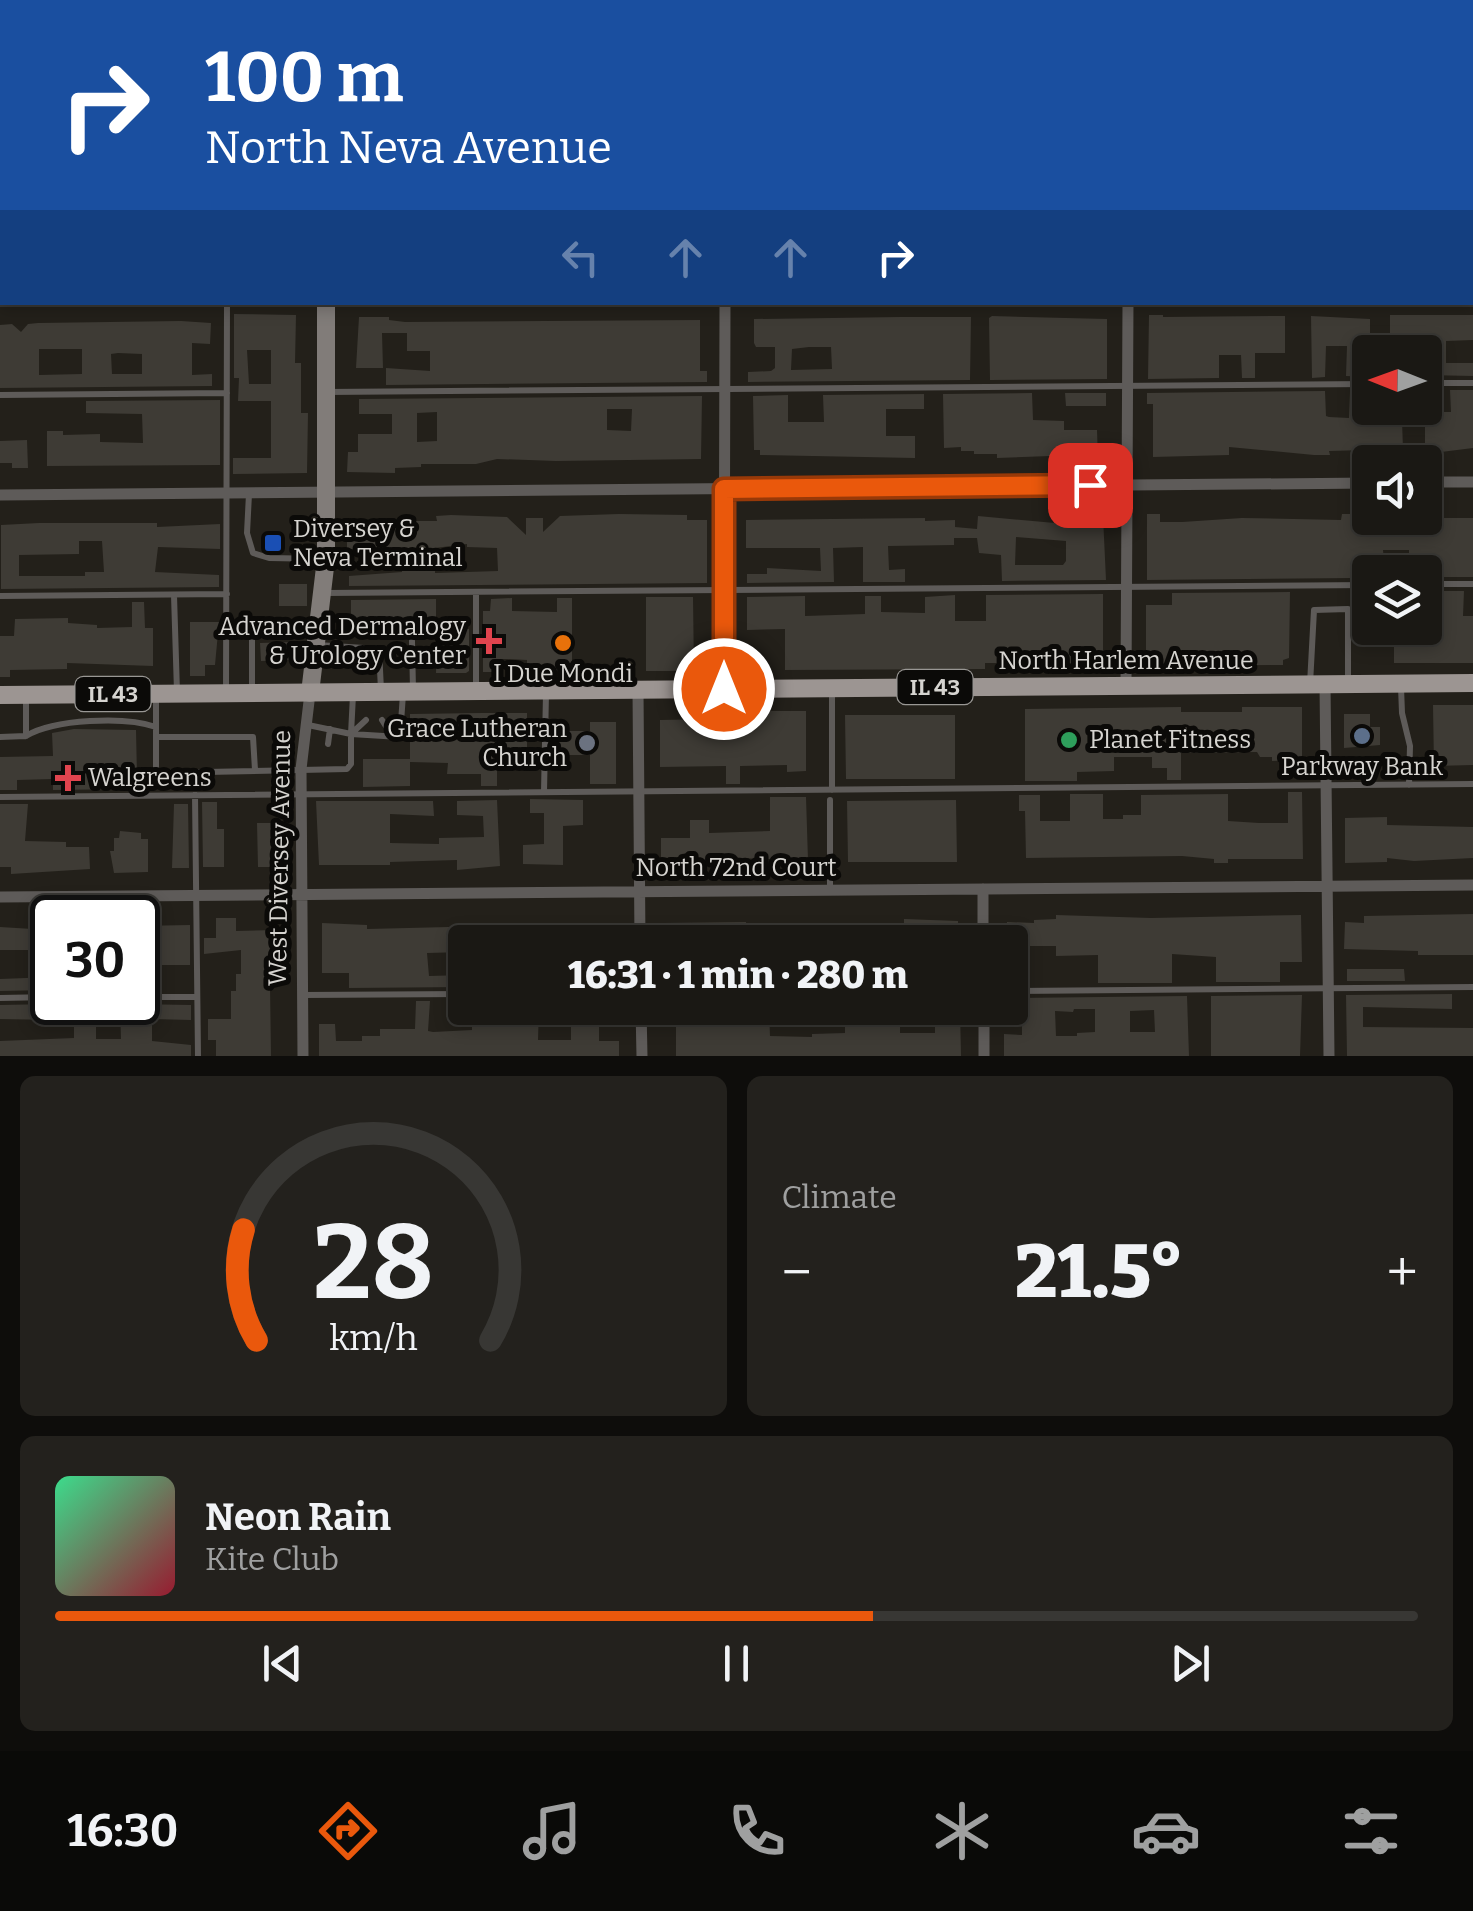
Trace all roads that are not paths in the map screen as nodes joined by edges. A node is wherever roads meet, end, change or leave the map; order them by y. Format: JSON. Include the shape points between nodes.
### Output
{"nodes":[{"id":1,"x":227,"y":305,"type":"edge"},
{"id":2,"x":326,"y":305,"type":"edge"},
{"id":3,"x":724,"y":305,"type":"edge"},
{"id":4,"x":1128,"y":305,"type":"edge"},
{"id":5,"x":1473,"y":383,"type":"edge"},
{"id":6,"x":1352,"y":384,"type":"edge"},
{"id":7,"x":1442,"y":384,"type":"edge"},
{"id":8,"x":1127,"y":385,"type":"junction"},
{"id":9,"x":724,"y":391,"type":"junction"},
{"id":10,"x":326,"y":392,"type":"junction"},
{"id":11,"x":227,"y":393,"type":"junction"},
{"id":12,"x":0,"y":394,"type":"edge"},
{"id":13,"x":1442,"y":482,"type":"edge"},
{"id":14,"x":1473,"y":482,"type":"edge"},
{"id":15,"x":1352,"y":483,"type":"edge"},
{"id":16,"x":1127,"y":485,"type":"junction"},
{"id":17,"x":724,"y":489,"type":"junction"},
{"id":18,"x":326,"y":492,"type":"junction"},
{"id":19,"x":250,"y":493,"type":"junction"},
{"id":20,"x":227,"y":494,"type":"junction"},
{"id":21,"x":0,"y":495,"type":"edge"},
{"id":22,"x":326,"y":560,"type":"junction"},
{"id":23,"x":1442,"y":584,"type":"edge"},
{"id":24,"x":1473,"y":584,"type":"edge"},
{"id":25,"x":1352,"y":585,"type":"edge"},
{"id":26,"x":1126,"y":587,"type":"junction"},
{"id":27,"x":724,"y":590,"type":"junction"},
{"id":28,"x":476,"y":592,"type":"junction"},
{"id":29,"x":323,"y":593,"type":"junction"},
{"id":30,"x":226,"y":594,"type":"junction"},
{"id":31,"x":174,"y":595,"type":"junction"},
{"id":32,"x":0,"y":596,"type":"edge"},
{"id":33,"x":320,"y":623,"type":"junction"},
{"id":34,"x":412,"y":641,"type":"dead end"},
{"id":35,"x":318,"y":645,"type":"junction"},
{"id":36,"x":1473,"y":683,"type":"edge"},
{"id":37,"x":1318,"y":684,"type":"junction"},
{"id":38,"x":1348,"y":684,"type":"junction"},
{"id":39,"x":1401,"y":684,"type":"junction"},
{"id":40,"x":1126,"y":686,"type":"junction"},
{"id":41,"x":832,"y":688,"type":"junction"},
{"id":42,"x":724,"y":689,"type":"junction"},
{"id":43,"x":546,"y":690,"type":"junction"},
{"id":44,"x":638,"y":690,"type":"junction"},
{"id":45,"x":476,"y":691,"type":"junction"},
{"id":46,"x":353,"y":692,"type":"junction"},
{"id":47,"x":381,"y":692,"type":"junction"},
{"id":48,"x":408,"y":692,"type":"junction"},
{"id":49,"x":226,"y":693,"type":"junction"},
{"id":50,"x":252,"y":693,"type":"junction"},
{"id":51,"x":310,"y":693,"type":"junction"},
{"id":52,"x":156,"y":694,"type":"junction"},
{"id":53,"x":177,"y":694,"type":"junction"},
{"id":54,"x":0,"y":695,"type":"edge"},
{"id":55,"x":26,"y":695,"type":"junction"},
{"id":56,"x":366,"y":720,"type":"dead end"},
{"id":57,"x":382,"y":720,"type":"dead end"},
{"id":58,"x":306,"y":724,"type":"junction"},
{"id":59,"x":156,"y":727,"type":"junction"},
{"id":60,"x":330,"y":729,"type":"junction"},
{"id":61,"x":351,"y":734,"type":"junction"},
{"id":62,"x":26,"y":736,"type":"junction"},
{"id":63,"x":393,"y":736,"type":"junction"},
{"id":64,"x":0,"y":737,"type":"edge"},
{"id":65,"x":156,"y":737,"type":"junction"},
{"id":66,"x":328,"y":744,"type":"dead end"},
{"id":67,"x":301,"y":769,"type":"junction"},
{"id":68,"x":255,"y":770,"type":"junction"},
{"id":69,"x":1473,"y":784,"type":"edge"},
{"id":70,"x":1409,"y":785,"type":"junction"},
{"id":71,"x":1326,"y":786,"type":"junction"},
{"id":72,"x":832,"y":790,"type":"junction"},
{"id":73,"x":639,"y":791,"type":"junction"},
{"id":74,"x":544,"y":792,"type":"junction"},
{"id":75,"x":301,"y":794,"type":"junction"},
{"id":76,"x":195,"y":795,"type":"junction"},
{"id":77,"x":0,"y":797,"type":"edge"},
{"id":78,"x":830,"y":800,"type":"dead end"},
{"id":79,"x":1473,"y":885,"type":"edge"},
{"id":80,"x":1326,"y":886,"type":"junction"},
{"id":81,"x":983,"y":888,"type":"junction"},
{"id":82,"x":830,"y":890,"type":"junction"},
{"id":83,"x":640,"y":891,"type":"junction"},
{"id":84,"x":302,"y":894,"type":"junction"},
{"id":85,"x":196,"y":895,"type":"junction"},
{"id":86,"x":0,"y":897,"type":"edge"},
{"id":87,"x":640,"y":925,"type":"edge"},
{"id":88,"x":983,"y":925,"type":"edge"},
{"id":89,"x":1473,"y":987,"type":"edge"},
{"id":90,"x":1328,"y":989,"type":"junction"},
{"id":91,"x":1028,"y":991,"type":"edge"},
{"id":92,"x":448,"y":994,"type":"edge"},
{"id":93,"x":303,"y":995,"type":"junction"},
{"id":94,"x":160,"y":997,"type":"edge"},
{"id":95,"x":197,"y":997,"type":"junction"},
{"id":96,"x":0,"y":998,"type":"edge"},
{"id":97,"x":30,"y":998,"type":"edge"},
{"id":98,"x":641,"y":1025,"type":"edge"},
{"id":99,"x":984,"y":1025,"type":"edge"},
{"id":100,"x":198,"y":1056,"type":"edge"},
{"id":101,"x":304,"y":1056,"type":"edge"},
{"id":102,"x":642,"y":1056,"type":"edge"},
{"id":103,"x":984,"y":1056,"type":"edge"},
{"id":104,"x":1329,"y":1056,"type":"edge"}],
"edges":[{"from":1,"to":11,"type":"lane"},
{"from":2,"to":10,"type":"main road","name":"West Diversey Avenue"},
{"from":3,"to":9,"type":"street"},
{"from":4,"to":8,"type":"street"},
{"from":5,"to":7,"type":"lane"},
{"from":6,"to":8,"type":"lane"},
{"from":8,"to":9,"type":"lane"},
{"from":8,"to":16,"type":"street"},
{"from":9,"to":10,"type":"lane"},
{"from":9,"to":17,"type":"street"},
{"from":10,"to":18,"type":"main road","name":"West Diversey Avenue"},
{"from":11,"to":12,"type":"lane"},
{"from":11,"to":20,"type":"lane"},
{"from":13,"to":14,"type":"street"},
{"from":15,"to":16,"type":"street"},
{"from":16,"to":17,"type":"street"},
{"from":16,"to":26,"type":"street"},
{"from":17,"to":18,"type":"street"},
{"from":17,"to":27,"type":"street"},
{"from":18,"to":19,"type":"street"},
{"from":18,"to":22,"type":"main road","name":"West Diversey Avenue"},
{"from":19,"to":20,"type":"street"},
{"from":19,"to":22,"type":"lane","via":[[253,553]]},
{"from":20,"to":21,"type":"street"},
{"from":20,"to":30,"type":"lane"},
{"from":22,"to":29,"type":"main road","name":"West Diversey Avenue"},
{"from":23,"to":24,"type":"lane"},
{"from":25,"to":26,"type":"lane"},
{"from":26,"to":27,"type":"lane"},
{"from":26,"to":40,"type":"street"},
{"from":27,"to":28,"type":"lane"},
{"from":27,"to":42,"type":"street"},
{"from":28,"to":29,"type":"lane"},
{"from":28,"to":45,"type":"lane"},
{"from":29,"to":33,"type":"main road","name":"West Diversey Avenue"},
{"from":30,"to":31,"type":"lane"},
{"from":30,"to":49,"type":"lane"},
{"from":31,"to":32,"type":"lane"},
{"from":31,"to":53,"type":"lane"},
{"from":33,"to":35,"type":"main road","name":"West Diversey Avenue"},
{"from":33,"to":50,"type":"lane","via":[[258,625],[252,634]]},
{"from":34,"to":48,"type":"lane"},
{"from":35,"to":47,"type":"lane","via":[[379,649]]},
{"from":35,"to":51,"type":"main road","name":"West Diversey Avenue"},
{"from":36,"to":39,"type":"main road","name":"North Harlem Avenue","number":"IL 43"},
{"from":37,"to":38,"type":"main road","name":"North Harlem Avenue","number":"IL 43"},
{"from":37,"to":38,"type":"lane","via":[[1314,610],[1348,610]]},
{"from":37,"to":40,"type":"main road","name":"North Harlem Avenue","number":"IL 43"},
{"from":37,"to":71,"type":"street"},
{"from":38,"to":39,"type":"main road","name":"North Harlem Avenue","number":"IL 43"},
{"from":39,"to":70,"type":"lane"},
{"from":40,"to":41,"type":"main road","name":"North Harlem Avenue","number":"IL 43"},
{"from":41,"to":42,"type":"main road","name":"North Harlem Avenue","number":"IL 43"},
{"from":41,"to":72,"type":"lane"},
{"from":42,"to":44,"type":"main road","name":"North Harlem Avenue","number":"IL 43"},
{"from":43,"to":44,"type":"main road","name":"North Harlem Avenue","number":"IL 43"},
{"from":43,"to":45,"type":"main road","name":"North Harlem Avenue","number":"IL 43"},
{"from":43,"to":74,"type":"lane"},
{"from":44,"to":73,"type":"street"},
{"from":45,"to":48,"type":"main road","name":"North Harlem Avenue","number":"IL 43"},
{"from":46,"to":47,"type":"main road","name":"North Harlem Avenue","number":"IL 43"},
{"from":46,"to":51,"type":"main road","name":"North Harlem Avenue","number":"IL 43"},
{"from":46,"to":61,"type":"lane"},
{"from":47,"to":48,"type":"main road","name":"North Harlem Avenue","number":"IL 43"},
{"from":48,"to":63,"type":"lane","via":[[400,737]]},
{"from":49,"to":50,"type":"main road","name":"North Harlem Avenue","number":"IL 43"},
{"from":49,"to":53,"type":"main road","name":"North Harlem Avenue","number":"IL 43"},
{"from":50,"to":51,"type":"main road","name":"North Harlem Avenue","number":"IL 43"},
{"from":51,"to":58,"type":"street","name":"West Diversey Avenue"},
{"from":52,"to":53,"type":"main road","name":"North Harlem Avenue","number":"IL 43"},
{"from":52,"to":55,"type":"main road","name":"North Harlem Avenue","number":"IL 43"},
{"from":52,"to":59,"type":"lane"},
{"from":54,"to":55,"type":"main road","name":"North Harlem Avenue","number":"IL 43"},
{"from":55,"to":62,"type":"lane"},
{"from":56,"to":61,"type":"lane"},
{"from":57,"to":63,"type":"lane"},
{"from":58,"to":60,"type":"lane"},
{"from":58,"to":67,"type":"street","name":"West Diversey Avenue"},
{"from":59,"to":62,"type":"lane","via":[[58,722]]},
{"from":59,"to":65,"type":"lane"},
{"from":60,"to":61,"type":"lane"},
{"from":60,"to":66,"type":"lane"},
{"from":61,"to":63,"type":"lane"},
{"from":61,"to":67,"type":"lane","via":[[346,769]]},
{"from":62,"to":64,"type":"lane"},
{"from":65,"to":68,"type":"lane","via":[[253,737]]},
{"from":65,"to":68,"type":"lane","via":[[156,772]]},
{"from":67,"to":68,"type":"lane"},
{"from":67,"to":75,"type":"street","name":"West Diversey Avenue"},
{"from":69,"to":70,"type":"lane"},
{"from":70,"to":71,"type":"lane"},
{"from":71,"to":72,"type":"lane"},
{"from":71,"to":80,"type":"street"},
{"from":72,"to":73,"type":"lane"},
{"from":73,"to":74,"type":"lane"},
{"from":73,"to":83,"type":"street"},
{"from":74,"to":75,"type":"lane"},
{"from":75,"to":76,"type":"lane"},
{"from":75,"to":84,"type":"street","name":"West Diversey Avenue"},
{"from":76,"to":77,"type":"lane"},
{"from":76,"to":85,"type":"lane"},
{"from":78,"to":82,"type":"lane"},
{"from":79,"to":80,"type":"street","name":"North 72nd Court"},
{"from":80,"to":81,"type":"street","name":"North 72nd Court"},
{"from":80,"to":90,"type":"street"},
{"from":81,"to":82,"type":"street","name":"North 72nd Court"},
{"from":81,"to":88,"type":"street"},
{"from":82,"to":83,"type":"street","name":"North 72nd Court"},
{"from":83,"to":84,"type":"street","name":"North 72nd Court"},
{"from":83,"to":87,"type":"street"},
{"from":84,"to":85,"type":"street","name":"North 72nd Court"},
{"from":84,"to":93,"type":"street","name":"West Diversey Avenue"},
{"from":85,"to":86,"type":"street","name":"North 72nd Court"},
{"from":85,"to":95,"type":"lane"},
{"from":89,"to":90,"type":"lane"},
{"from":90,"to":91,"type":"lane"},
{"from":90,"to":104,"type":"street"},
{"from":92,"to":93,"type":"lane"},
{"from":93,"to":101,"type":"street","name":"West Diversey Avenue"},
{"from":94,"to":95,"type":"lane"},
{"from":95,"to":100,"type":"lane"},
{"from":96,"to":97,"type":"lane"},
{"from":98,"to":102,"type":"street"},
{"from":99,"to":103,"type":"street"}]}
